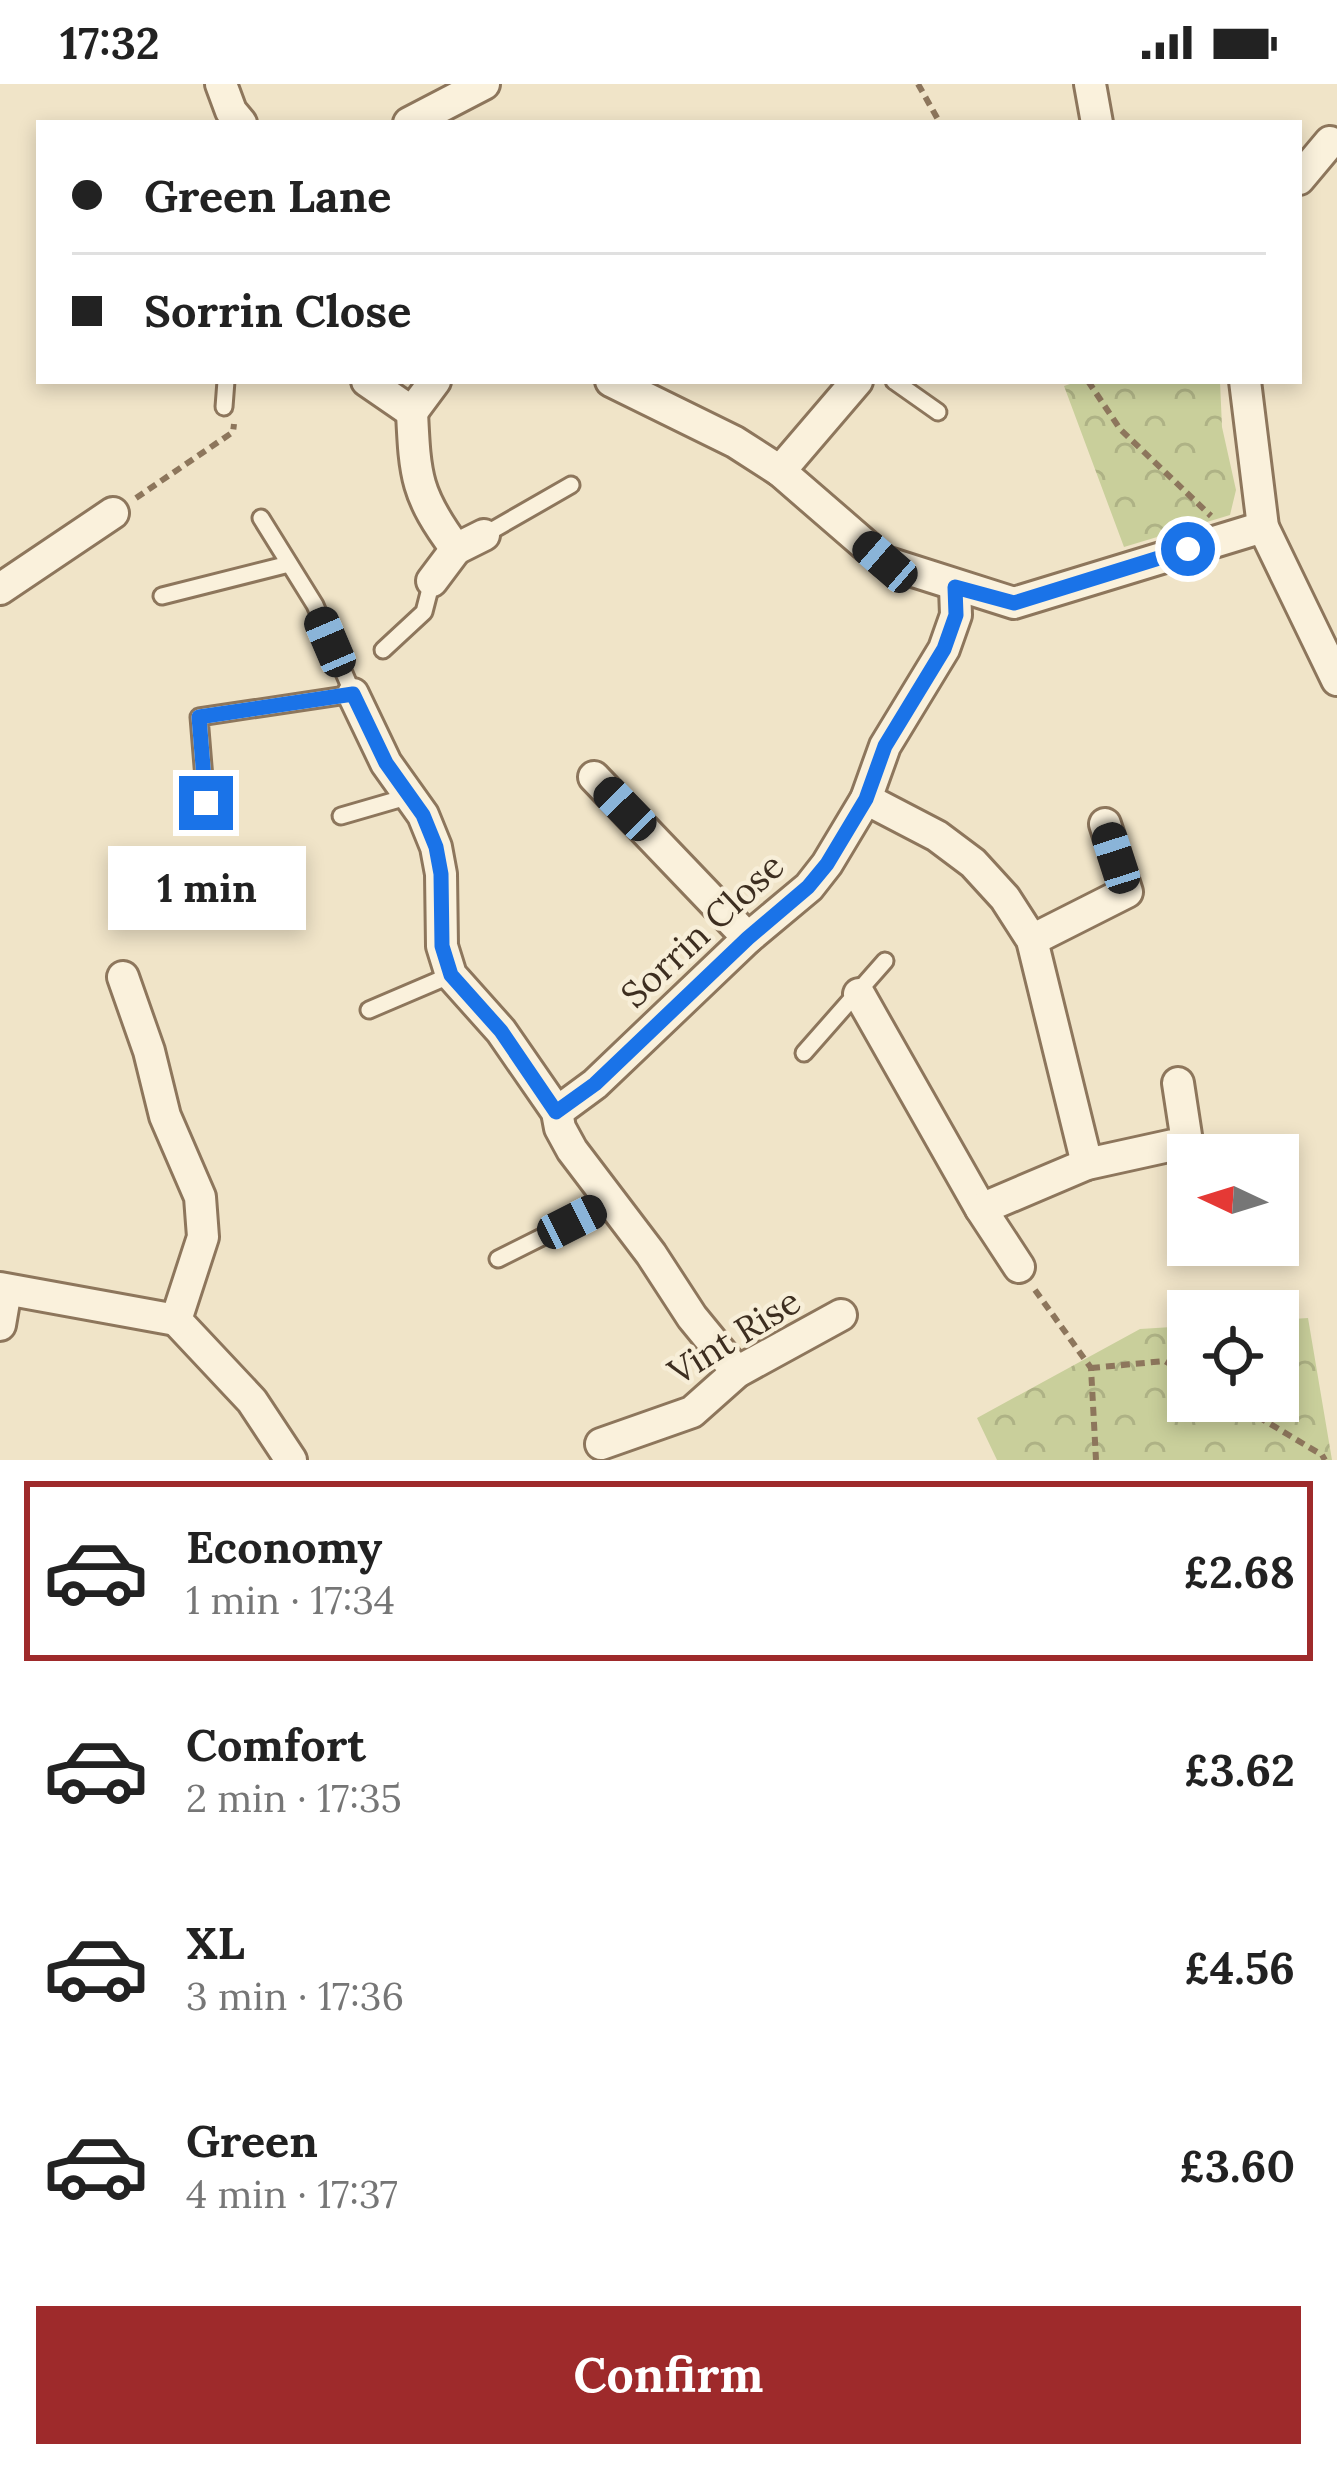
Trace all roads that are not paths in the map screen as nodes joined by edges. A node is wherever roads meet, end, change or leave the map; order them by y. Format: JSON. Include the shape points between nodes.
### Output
{"nodes":[{"id":1,"x":221,"y":84,"type":"edge"},
{"id":2,"x":484,"y":84,"type":"edge"},
{"id":3,"x":1090,"y":84,"type":"edge"},
{"id":4,"x":238,"y":120,"type":"edge"},
{"id":5,"x":415,"y":120,"type":"edge"},
{"id":6,"x":1096,"y":120,"type":"edge"},
{"id":7,"x":1330,"y":142,"type":"dead end"},
{"id":8,"x":1302,"y":175,"type":"edge"},
{"id":9,"x":226,"y":384,"type":"edge"},
{"id":10,"x":371,"y":384,"type":"edge"},
{"id":11,"x":433,"y":384,"type":"edge"},
{"id":12,"x":617,"y":384,"type":"edge"},
{"id":13,"x":854,"y":384,"type":"edge"},
{"id":14,"x":898,"y":384,"type":"edge"},
{"id":15,"x":1245,"y":384,"type":"edge"},
{"id":16,"x":229,"y":411,"type":"road end"},
{"id":17,"x":412,"y":412,"type":"junction"},
{"id":18,"x":938,"y":412,"type":"dead end"},
{"id":19,"x":780,"y":471,"type":"junction"},
{"id":20,"x":572,"y":485,"type":"dead end"},
{"id":21,"x":113,"y":513,"type":"road end"},
{"id":22,"x":261,"y":518,"type":"dead end"},
{"id":23,"x":1263,"y":527,"type":"junction"},
{"id":24,"x":470,"y":542,"type":"junction"},
{"id":25,"x":290,"y":564,"type":"junction"},
{"id":26,"x":432,"y":580,"type":"joint"},
{"id":27,"x":955,"y":587,"type":"junction"},
{"id":28,"x":0,"y":589,"type":"edge"},
{"id":29,"x":162,"y":596,"type":"dead end"},
{"id":30,"x":383,"y":650,"type":"dead end"},
{"id":31,"x":1337,"y":680,"type":"edge"},
{"id":32,"x":353,"y":694,"type":"junction"},
{"id":33,"x":594,"y":777,"type":"dead end"},
{"id":34,"x":410,"y":796,"type":"junction"},
{"id":35,"x":866,"y":799,"type":"junction"},
{"id":36,"x":206,"y":803,"type":"dead end"},
{"id":37,"x":341,"y":816,"type":"dead end"},
{"id":38,"x":1105,"y":824,"type":"dead end"},
{"id":39,"x":748,"y":938,"type":"junction"},
{"id":40,"x":1032,"y":940,"type":"junction"},
{"id":41,"x":885,"y":961,"type":"dead end"},
{"id":42,"x":451,"y":975,"type":"junction"},
{"id":43,"x":123,"y":977,"type":"dead end"},
{"id":44,"x":860,"y":994,"type":"junction"},
{"id":45,"x":369,"y":1010,"type":"dead end"},
{"id":46,"x":804,"y":1053,"type":"dead end"},
{"id":47,"x":1178,"y":1083,"type":"dead end"},
{"id":48,"x":556,"y":1112,"type":"junction"},
{"id":49,"x":1087,"y":1164,"type":"junction"},
{"id":50,"x":610,"y":1203,"type":"junction"},
{"id":51,"x":981,"y":1209,"type":"junction"},
{"id":52,"x":498,"y":1259,"type":"dead end"},
{"id":53,"x":1019,"y":1267,"type":"road end"},
{"id":54,"x":3,"y":1289,"type":"edge"},
{"id":55,"x":841,"y":1315,"type":"dead end"},
{"id":56,"x":176,"y":1320,"type":"junction"},
{"id":57,"x":0,"y":1325,"type":"edge"},
{"id":58,"x":737,"y":1372,"type":"junction"},
{"id":59,"x":601,"y":1444,"type":"dead end"},
{"id":60,"x":290,"y":1460,"type":"edge"}],
"edges":[{"from":1,"to":4,"type":"street"},
{"from":2,"to":5,"type":"street"},
{"from":3,"to":6,"type":"street"},
{"from":7,"to":8,"type":"street"},
{"from":9,"to":16,"type":"lane"},
{"from":10,"to":17,"type":"street"},
{"from":11,"to":17,"type":"street"},
{"from":12,"to":19,"type":"street"},
{"from":13,"to":19,"type":"street"},
{"from":14,"to":18,"type":"lane"},
{"from":15,"to":23,"type":"street"},
{"from":17,"to":24,"type":"street","via":[[423,501]]},
{"from":19,"to":27,"type":"street","via":[[885,562]]},
{"from":20,"to":24,"type":"lane"},
{"from":21,"to":28,"type":"street"},
{"from":22,"to":25,"type":"lane"},
{"from":23,"to":27,"type":"street","via":[[1014,603]]},
{"from":23,"to":31,"type":"street"},
{"from":24,"to":26,"type":"street"},
{"from":25,"to":29,"type":"lane"},
{"from":25,"to":32,"type":"lane"},
{"from":26,"to":30,"type":"lane","via":[[424,612]]},
{"from":27,"to":35,"type":"street","name":"Sorrin Close","via":[[944,649],[885,746]]},
{"from":32,"to":34,"type":"street"},
{"from":32,"to":36,"type":"lane","via":[[199,717]]},
{"from":33,"to":39,"type":"street"},
{"from":34,"to":37,"type":"lane"},
{"from":34,"to":42,"type":"street","via":[[436,847]]},
{"from":35,"to":39,"type":"street","name":"Sorrin Close","via":[[808,887]]},
{"from":35,"to":40,"type":"street","via":[[973,863]]},
{"from":38,"to":40,"type":"street","via":[[1127,892]]},
{"from":39,"to":48,"type":"street","name":"Sorrin Close"},
{"from":40,"to":49,"type":"street"},
{"from":41,"to":44,"type":"lane"},
{"from":42,"to":45,"type":"lane"},
{"from":42,"to":48,"type":"street"},
{"from":43,"to":56,"type":"street","via":[[165,1116],[200,1197],[203,1238]]},
{"from":44,"to":46,"type":"lane"},
{"from":44,"to":51,"type":"street"},
{"from":47,"to":49,"type":"street","via":[[1187,1142]]},
{"from":48,"to":50,"type":"street"},
{"from":49,"to":51,"type":"street"},
{"from":50,"to":52,"type":"lane"},
{"from":50,"to":58,"type":"street"},
{"from":51,"to":53,"type":"street"},
{"from":54,"to":56,"type":"street"},
{"from":54,"to":57,"type":"street"},
{"from":55,"to":58,"type":"street","name":"Vint Rise"},
{"from":56,"to":60,"type":"street","via":[[251,1401]]},
{"from":58,"to":59,"type":"street","name":"Vint Rise","via":[[692,1412]]}]}
